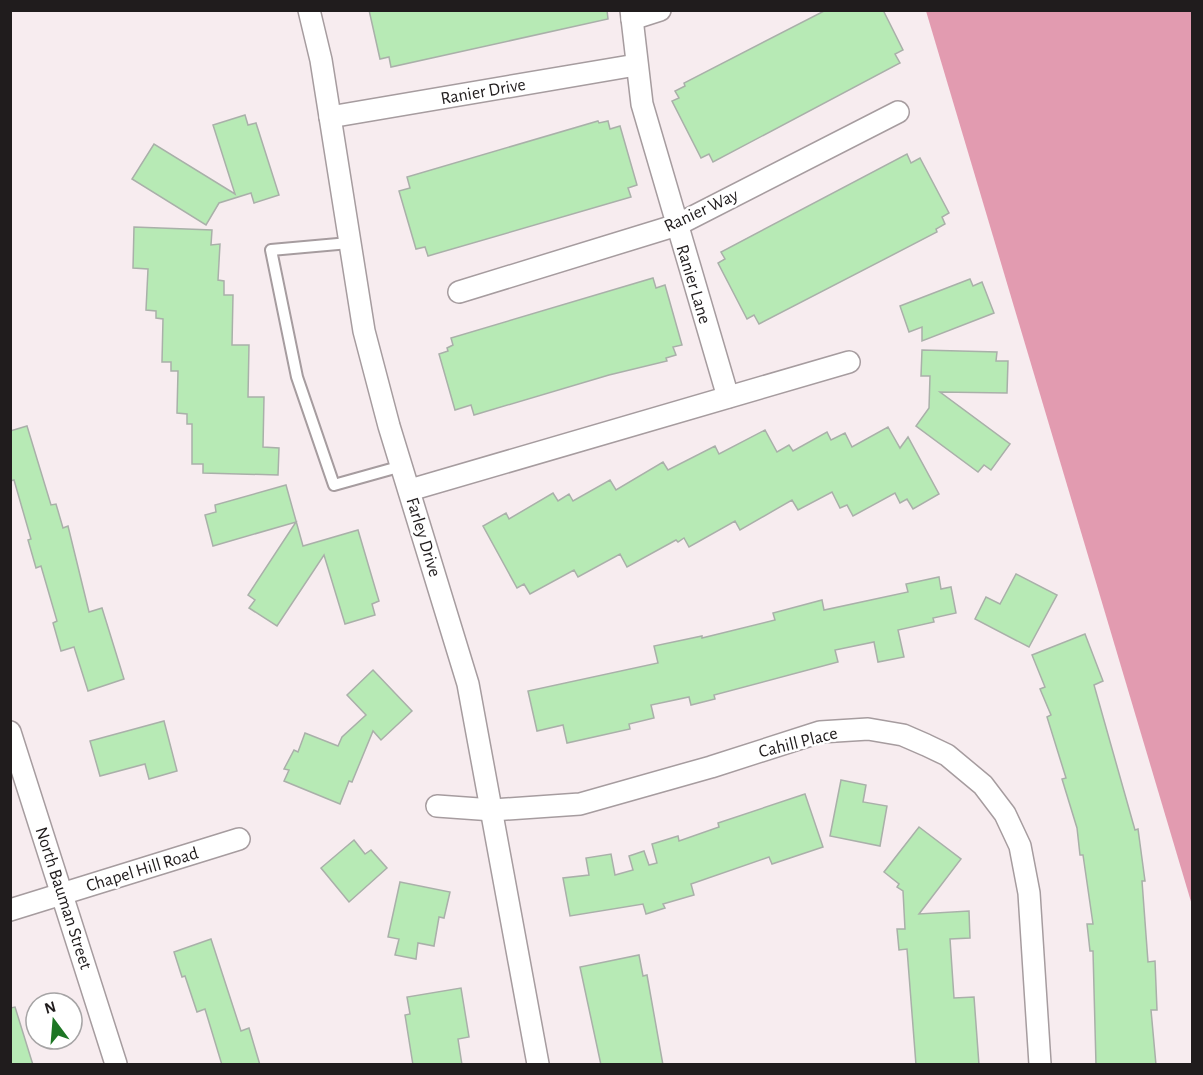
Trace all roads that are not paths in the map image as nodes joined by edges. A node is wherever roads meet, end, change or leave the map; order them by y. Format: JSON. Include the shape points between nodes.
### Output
{"nodes":[{"id":1,"x":309,"y":10,"type":"edge"},
{"id":2,"x":660,"y":10,"type":"edge"},
{"id":3,"x":631,"y":15,"type":"edge"},
{"id":4,"x":636,"y":65,"type":"junction"},
{"id":5,"x":898,"y":112,"type":"dead end"},
{"id":6,"x":330,"y":117,"type":"junction"},
{"id":7,"x":677,"y":225,"type":"junction"},
{"id":8,"x":349,"y":243,"type":"junction"},
{"id":9,"x":459,"y":292,"type":"dead end"},
{"id":10,"x":849,"y":362,"type":"dead end"},
{"id":11,"x":728,"y":397,"type":"junction"},
{"id":12,"x":402,"y":466,"type":"junction"},
{"id":13,"x":410,"y":490,"type":"junction"},
{"id":14,"x":10,"y":732,"type":"edge"},
{"id":15,"x":437,"y":806,"type":"dead end"},
{"id":16,"x":493,"y":810,"type":"junction"},
{"id":17,"x":239,"y":838,"type":"dead end"},
{"id":18,"x":62,"y":894,"type":"junction"},
{"id":19,"x":10,"y":910,"type":"edge"},
{"id":20,"x":116,"y":1065,"type":"edge"},
{"id":21,"x":538,"y":1065,"type":"edge"},
{"id":22,"x":1040,"y":1065,"type":"edge"}],
"edges":[{"from":1,"to":6,"type":"street","name":"Farley Drive"},
{"from":2,"to":3,"type":"street"},
{"from":3,"to":4,"type":"street","name":"Ranier Lane"},
{"from":4,"to":6,"type":"street","name":"Ranier Drive"},
{"from":4,"to":7,"type":"street","name":"Ranier Lane","via":[[642,104]]},
{"from":5,"to":7,"type":"street","name":"Ranier Way"},
{"from":6,"to":8,"type":"street","name":"Farley Drive"},
{"from":7,"to":9,"type":"street","name":"Ranier Way"},
{"from":7,"to":11,"type":"street","name":"Ranier Lane"},
{"from":8,"to":12,"type":"street","name":"Farley Drive","via":[[374,371]]},
{"from":8,"to":12,"type":"lane","via":[[271,250],[297,377],[334,485]]},
{"from":10,"to":11,"type":"street"},
{"from":11,"to":13,"type":"street"},
{"from":12,"to":13,"type":"street","name":"Farley Drive"},
{"from":13,"to":16,"type":"street","name":"Farley Drive","via":[[468,684]]},
{"from":14,"to":18,"type":"street","name":"North Bauman Street"},
{"from":15,"to":16,"type":"street","name":"Cahill Place"},
{"from":16,"to":21,"type":"street","name":"Farley Drive"},
{"from":16,"to":22,"type":"street","name":"Cahill Place","via":[[580,804],[820,732],[868,729],[903,735],[926,745],[946,755],[983,785],[1005,814],[1020,846],[1029,893]]},
{"from":17,"to":18,"type":"street","name":"Chapel Hill Road"},
{"from":18,"to":19,"type":"street","name":"Chapel Hill Road"},
{"from":18,"to":20,"type":"street","name":"North Bauman Street"}]}
